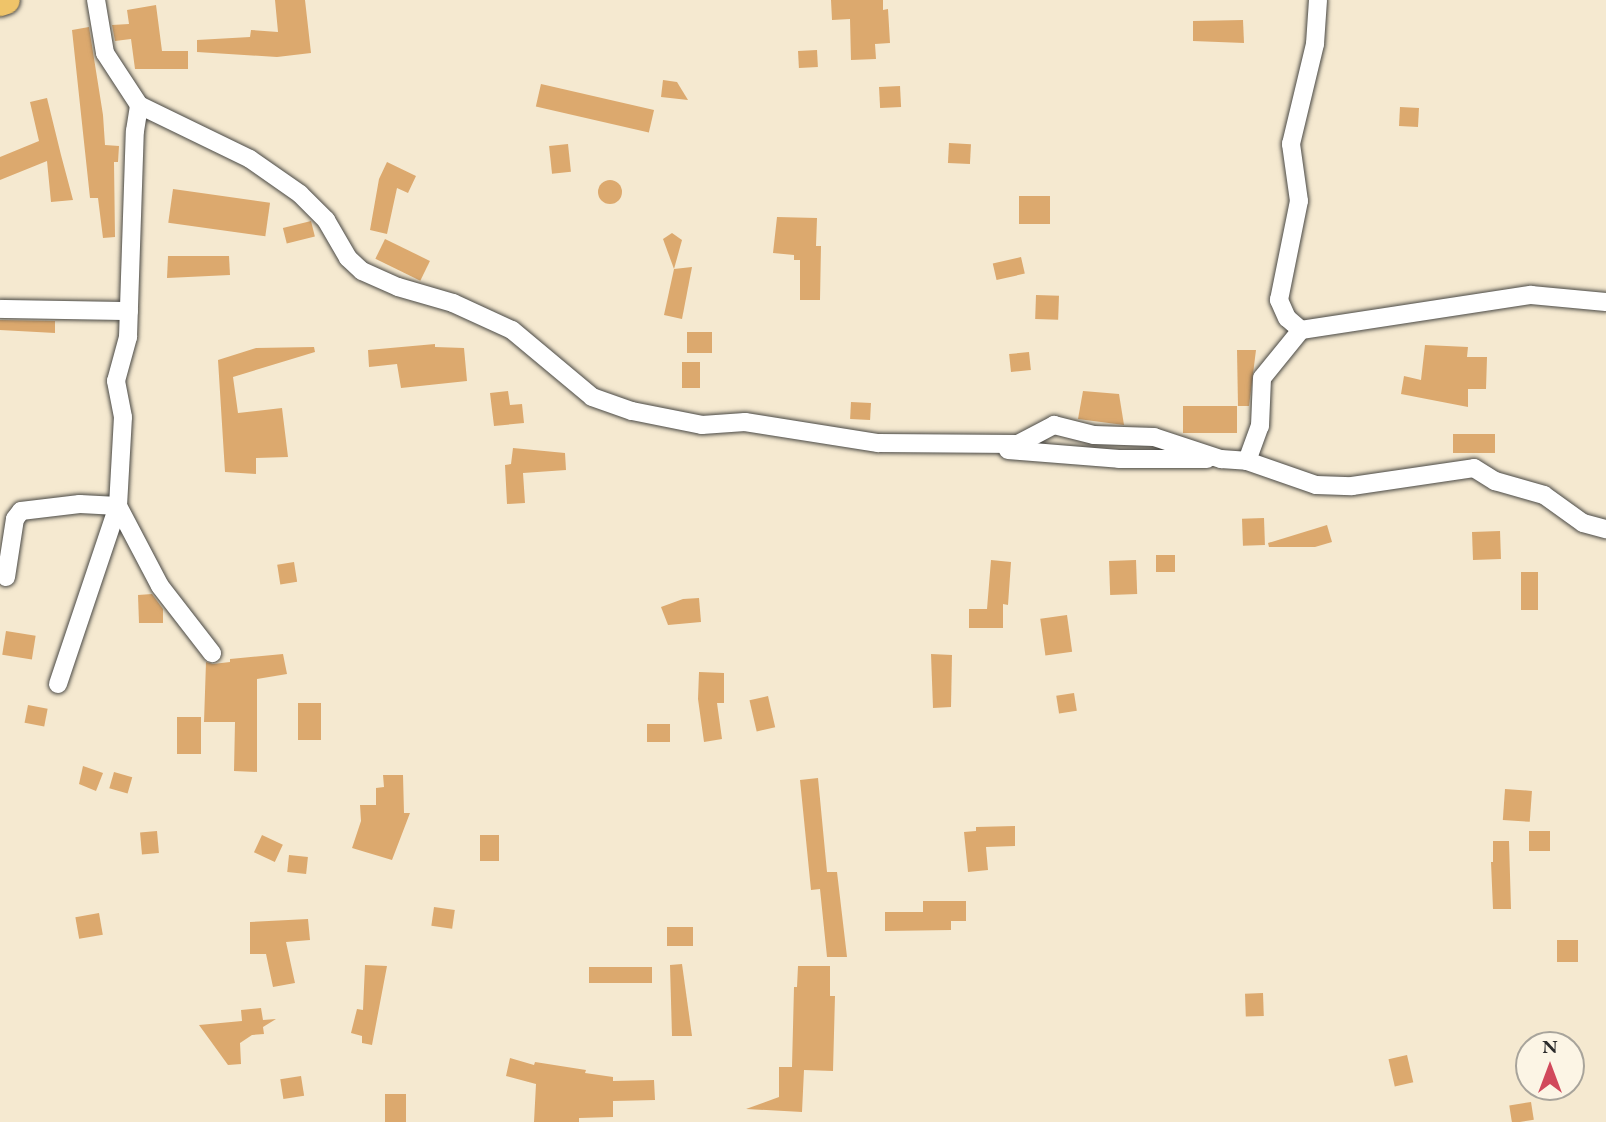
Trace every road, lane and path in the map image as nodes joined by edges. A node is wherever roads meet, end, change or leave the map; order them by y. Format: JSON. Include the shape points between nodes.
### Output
{"nodes":[{"id":1,"x":6,"y":0,"type":"edge"},
{"id":2,"x":96,"y":0,"type":"edge"},
{"id":3,"x":1318,"y":0,"type":"edge"},
{"id":4,"x":0,"y":2,"type":"edge"},
{"id":5,"x":139,"y":105,"type":"junction"},
{"id":6,"x":1606,"y":302,"type":"edge"},
{"id":7,"x":0,"y":309,"type":"edge"},
{"id":8,"x":129,"y":311,"type":"junction"},
{"id":9,"x":1301,"y":330,"type":"junction"},
{"id":10,"x":953,"y":443,"type":"junction"},
{"id":11,"x":1221,"y":459,"type":"junction"},
{"id":12,"x":1247,"y":461,"type":"junction"},
{"id":13,"x":118,"y":506,"type":"junction"},
{"id":14,"x":1606,"y":529,"type":"edge"},
{"id":15,"x":6,"y":577,"type":"dead end"},
{"id":16,"x":212,"y":653,"type":"dead end"},
{"id":17,"x":58,"y":684,"type":"dead end"}],
"edges":[{"from":1,"to":4,"type":"main road"},
{"from":2,"to":5,"type":"street","via":[[105,53]]},
{"from":3,"to":9,"type":"street","via":[[1315,44],[1291,145],[1300,201],[1279,300],[1287,318]]},
{"from":5,"to":8,"type":"street"},
{"from":5,"to":10,"type":"street","via":[[250,159],[300,194],[326,220],[348,258],[362,271],[453,303],[512,330],[592,397],[632,411],[702,425],[745,422],[878,443]]},
{"from":6,"to":9,"type":"street","via":[[1531,295]]},
{"from":7,"to":8,"type":"street"},
{"from":8,"to":13,"type":"street","via":[[128,337],[116,381],[123,417]]},
{"from":9,"to":12,"type":"street","via":[[1262,378],[1260,426]]},
{"from":10,"to":11,"type":"street","via":[[1070,456]]},
{"from":10,"to":11,"type":"street","via":[[1018,444],[1054,425],[1094,435],[1154,437]]},
{"from":11,"to":12,"type":"street"},
{"from":12,"to":14,"type":"street","via":[[1316,485],[1352,486],[1474,468],[1495,481],[1544,495],[1583,523]]},
{"from":13,"to":15,"type":"street","via":[[80,504],[21,510],[15,519]]},
{"from":13,"to":16,"type":"street","via":[[160,586]]},
{"from":13,"to":17,"type":"street"}]}
